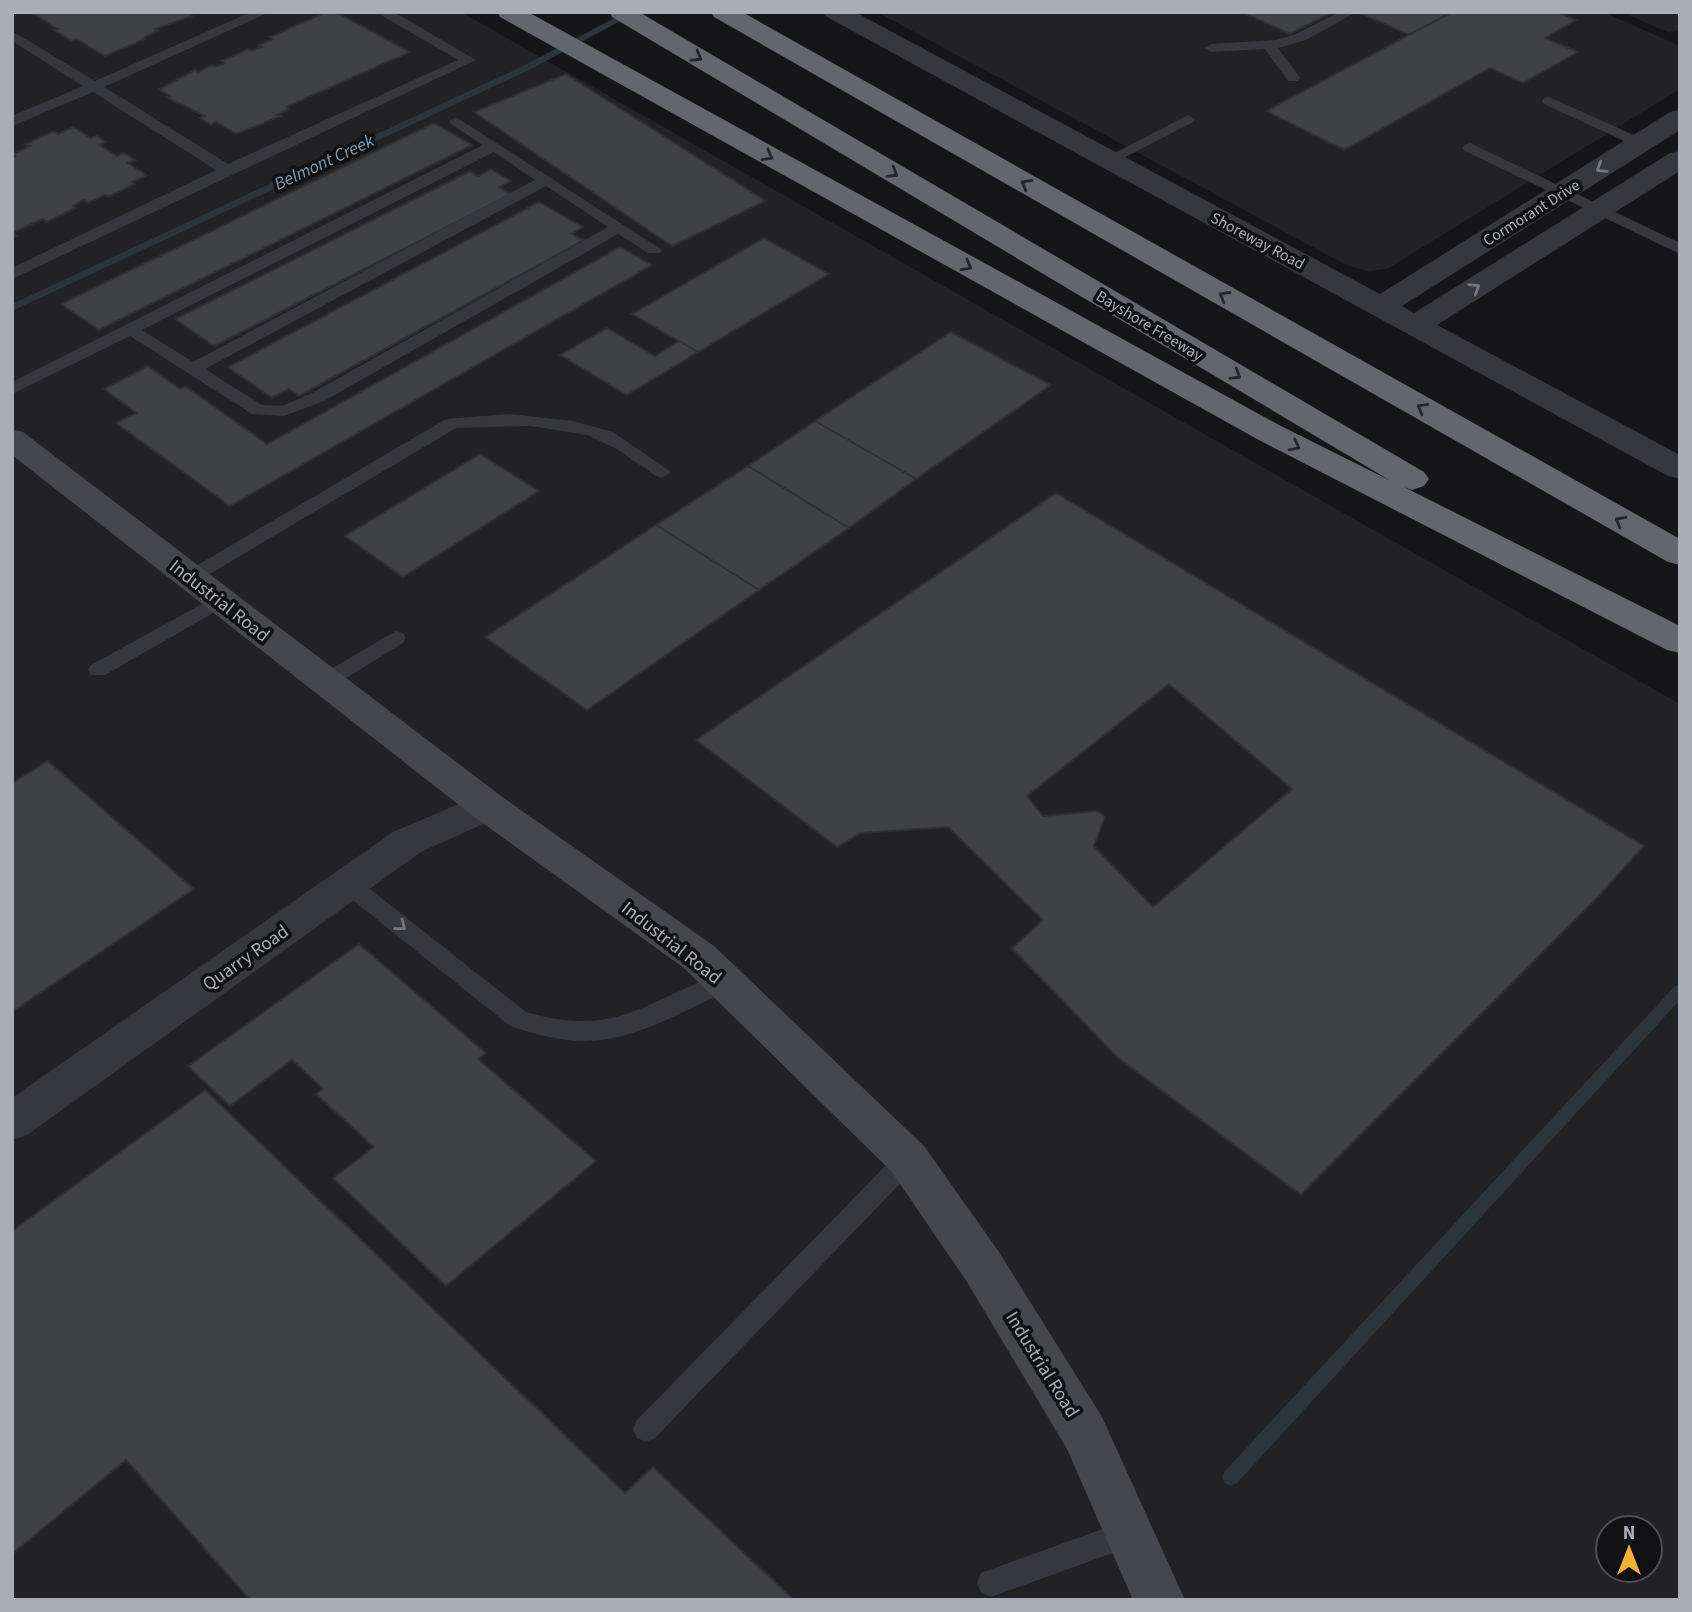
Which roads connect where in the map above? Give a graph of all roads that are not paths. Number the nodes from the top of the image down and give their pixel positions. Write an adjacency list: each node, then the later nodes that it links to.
1 (263, 12): 12 (lane)
2 (383, 12): 23 (lane)
3 (509, 12): 43 (highway, one-way to 43)
4 (723, 12): 39 (highway, one-way to 4)
5 (836, 12): 22 (street, Shoreway Road)
6 (1346, 14): 9 (lane)
7 (629, 17): 43 (highway, Bayshore Freeway, one-way to 43)
8 (12, 35): 12 (lane)
9 (1269, 45): 10 (lane); 11 (lane)
10 (1211, 48)
11 (1293, 78)
12 (94, 86): 17 (lane); 23 (lane)
13 (1549, 101): 18 (lane)
14 (1188, 118): 22 (lane)
15 (1680, 118): 18 (street, Cormorant Drive)
16 (456, 121): 19 (lane)
17 (12, 122)
18 (1640, 143): 25 (street, Cormorant Drive, one-way to 25)
19 (494, 146): 24 (lane); 33 (lane)
20 (1469, 148): 25 (lane)
21 (1680, 159): 26 (street, Cormorant Drive)
22 (1109, 160): 31 (street, Shoreway Road)
23 (227, 170): 30 (lane)
24 (546, 180): 27 (lane); 34 (lane)
25 (1562, 192): 26 (lane); 31 (street, Cormorant Drive)
26 (1599, 209): 28 (lane); 32 (street, Cormorant Drive, one-way to 26)
27 (619, 227): 29 (lane); 34 (lane)
28 (1680, 249)
29 (653, 250)
30 (12, 274)
31 (1382, 306): 32 (street, Shoreway Road)
32 (1417, 324): 37 (street, Shoreway Road)
33 (131, 330): 34 (lane); 35 (lane)
34 (193, 369)
35 (12, 389)
36 (12, 439): 40 (main road, Industrial Road)
37 (1680, 469)
38 (662, 472): 40 (lane)
39 (1680, 554)
40 (191, 577): 41 (main road, Industrial Road)
41 (220, 600): 44 (lane); 45 (main road, Industrial Road)
42 (396, 638): 45 (lane)
43 (1680, 639)
44 (98, 670)
45 (326, 681): 46 (main road, Industrial Road)
46 (487, 806): 47 (street, Quarry Road); 48 (main road, Industrial Road)
47 (348, 884): 48 (lane, one-way to 48); 49 (street, Quarry Road)
48 (725, 982): 50 (main road, Industrial Road)
49 (12, 1122)
50 (908, 1159): 51 (lane); 52 (main road, Industrial Road)
51 (646, 1429)
52 (1130, 1532): 53 (lane); 54 (main road, Industrial Road)
53 (991, 1583)
54 (1158, 1600)

